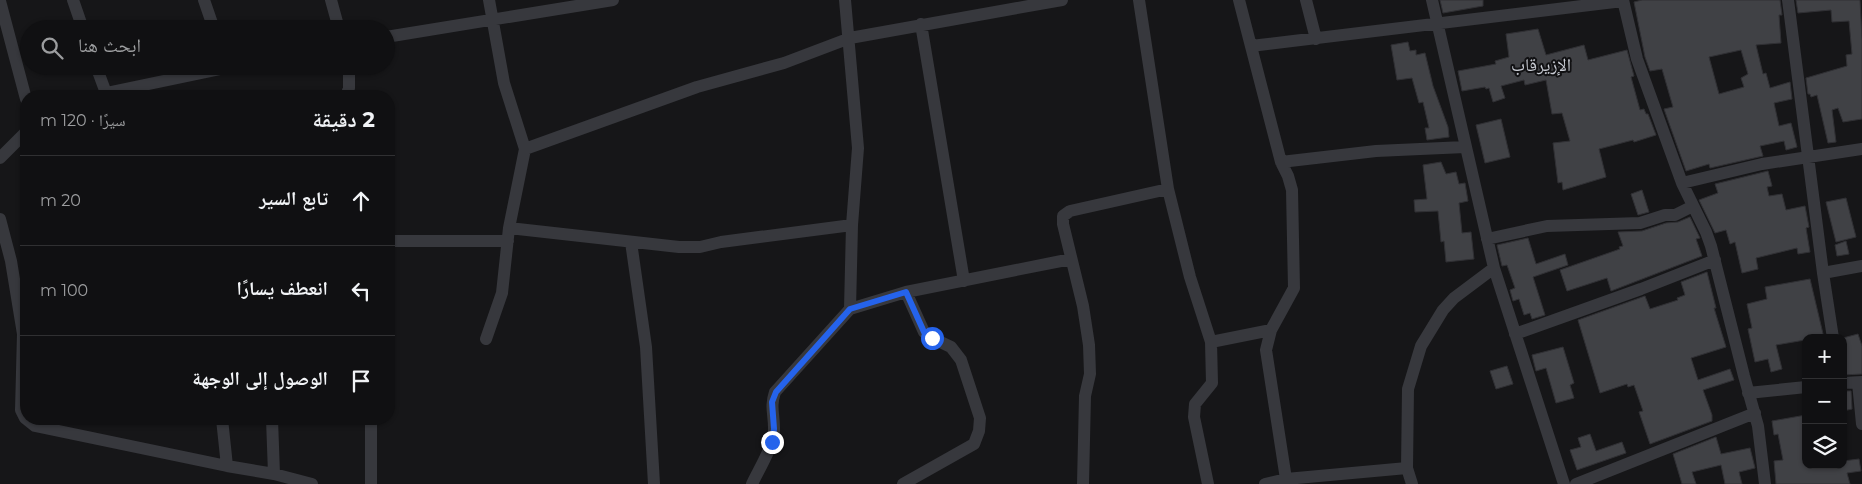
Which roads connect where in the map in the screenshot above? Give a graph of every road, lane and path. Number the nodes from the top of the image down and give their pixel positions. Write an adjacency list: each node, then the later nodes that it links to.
1 (73, 0): 15 (street)
2 (204, 0): 16 (street)
3 (331, 0): 17 (street)
4 (489, 0): 18 (street)
5 (614, 0): 18 (street)
6 (845, 0): 22 (street)
7 (1062, 0): 19 (street)
8 (1138, 0): 40 (street)
9 (1239, 0): 24 (street)
10 (1306, 0): 23 (street)
11 (1432, 0): 20 (street)
12 (1788, 0): 36 (street)
13 (0, 1): 28 (street)
14 (1623, 1): 20 (street); 39 (street)
15 (80, 20)
16 (211, 20)
17 (337, 20)
18 (494, 20): 21 (street); 34 (street)
19 (920, 24): 22 (street); 54 (street)
20 (1438, 24): 23 (street); 33 (street)
21 (395, 36)
22 (850, 38): 34 (street); 43 (street)
23 (1316, 39): 24 (street)
24 (1251, 46): 38 (street)
25 (98, 75): 29 (street)
26 (192, 75): 30 (street)
27 (349, 75): 31 (street)
28 (24, 90)
29 (101, 90)
30 (121, 90)
31 (348, 90)
32 (20, 138): 37 (street)
33 (1465, 147): 38 (street); 45 (street)
34 (526, 149): 44 (street)
35 (1862, 149): 36 (street)
36 (1808, 156): 39 (street); 53 (street)
37 (0, 158)
38 (1281, 162): 58 (street)
39 (1682, 183): 41 (street)
40 (1168, 189): 49 (street); 62 (street)
41 (1693, 206): 45 (street); 50 (street)
42 (0, 219): 57 (street)
43 (852, 225): 48 (street); 56 (street)
44 (509, 228): 47 (street); 48 (street)
45 (1487, 239): 52 (street)
46 (395, 241): 47 (street)
47 (508, 241): 61 (street)
48 (631, 242): 80 (street)
49 (1072, 259): 54 (street); 83 (street)
50 (1715, 260): 59 (street); 66 (street)
51 (1862, 266): 53 (street)
52 (1494, 268): 59 (street); 74 (street)
53 (1823, 273): 60 (street)
54 (964, 281): 55 (street)
55 (906, 292): 56 (street); 82 (street)
56 (850, 309): 81 (street)
57 (20, 317)
58 (1271, 330): 62 (street); 77 (street)
59 (1515, 334): 87 (street)
60 (1832, 334)
61 (486, 339)
62 (1211, 342): 84 (street)
63 (1860, 382): 64 (street); 68 (street)
64 (1847, 383)
65 (1802, 387): 66 (street)
66 (1748, 393): 67 (street)
67 (1755, 413): 88 (street); 89 (street)
68 (1862, 424)
69 (34, 425): 73 (street)
70 (223, 425): 73 (street)
71 (272, 425): 75 (street)
72 (371, 425): 79 (street)
73 (226, 466): 75 (street)
74 (1407, 468): 76 (street); 86 (street)
75 (274, 474): 78 (street)
76 (1358, 478): 77 (street)
77 (1286, 479): 85 (street)
78 (312, 484)
79 (371, 484)
80 (654, 484)
81 (752, 484)
82 (903, 484)
83 (1084, 484)
84 (1208, 484)
85 (1264, 484)
86 (1412, 484)
87 (1564, 484)
88 (1576, 484)
89 (1765, 484)

